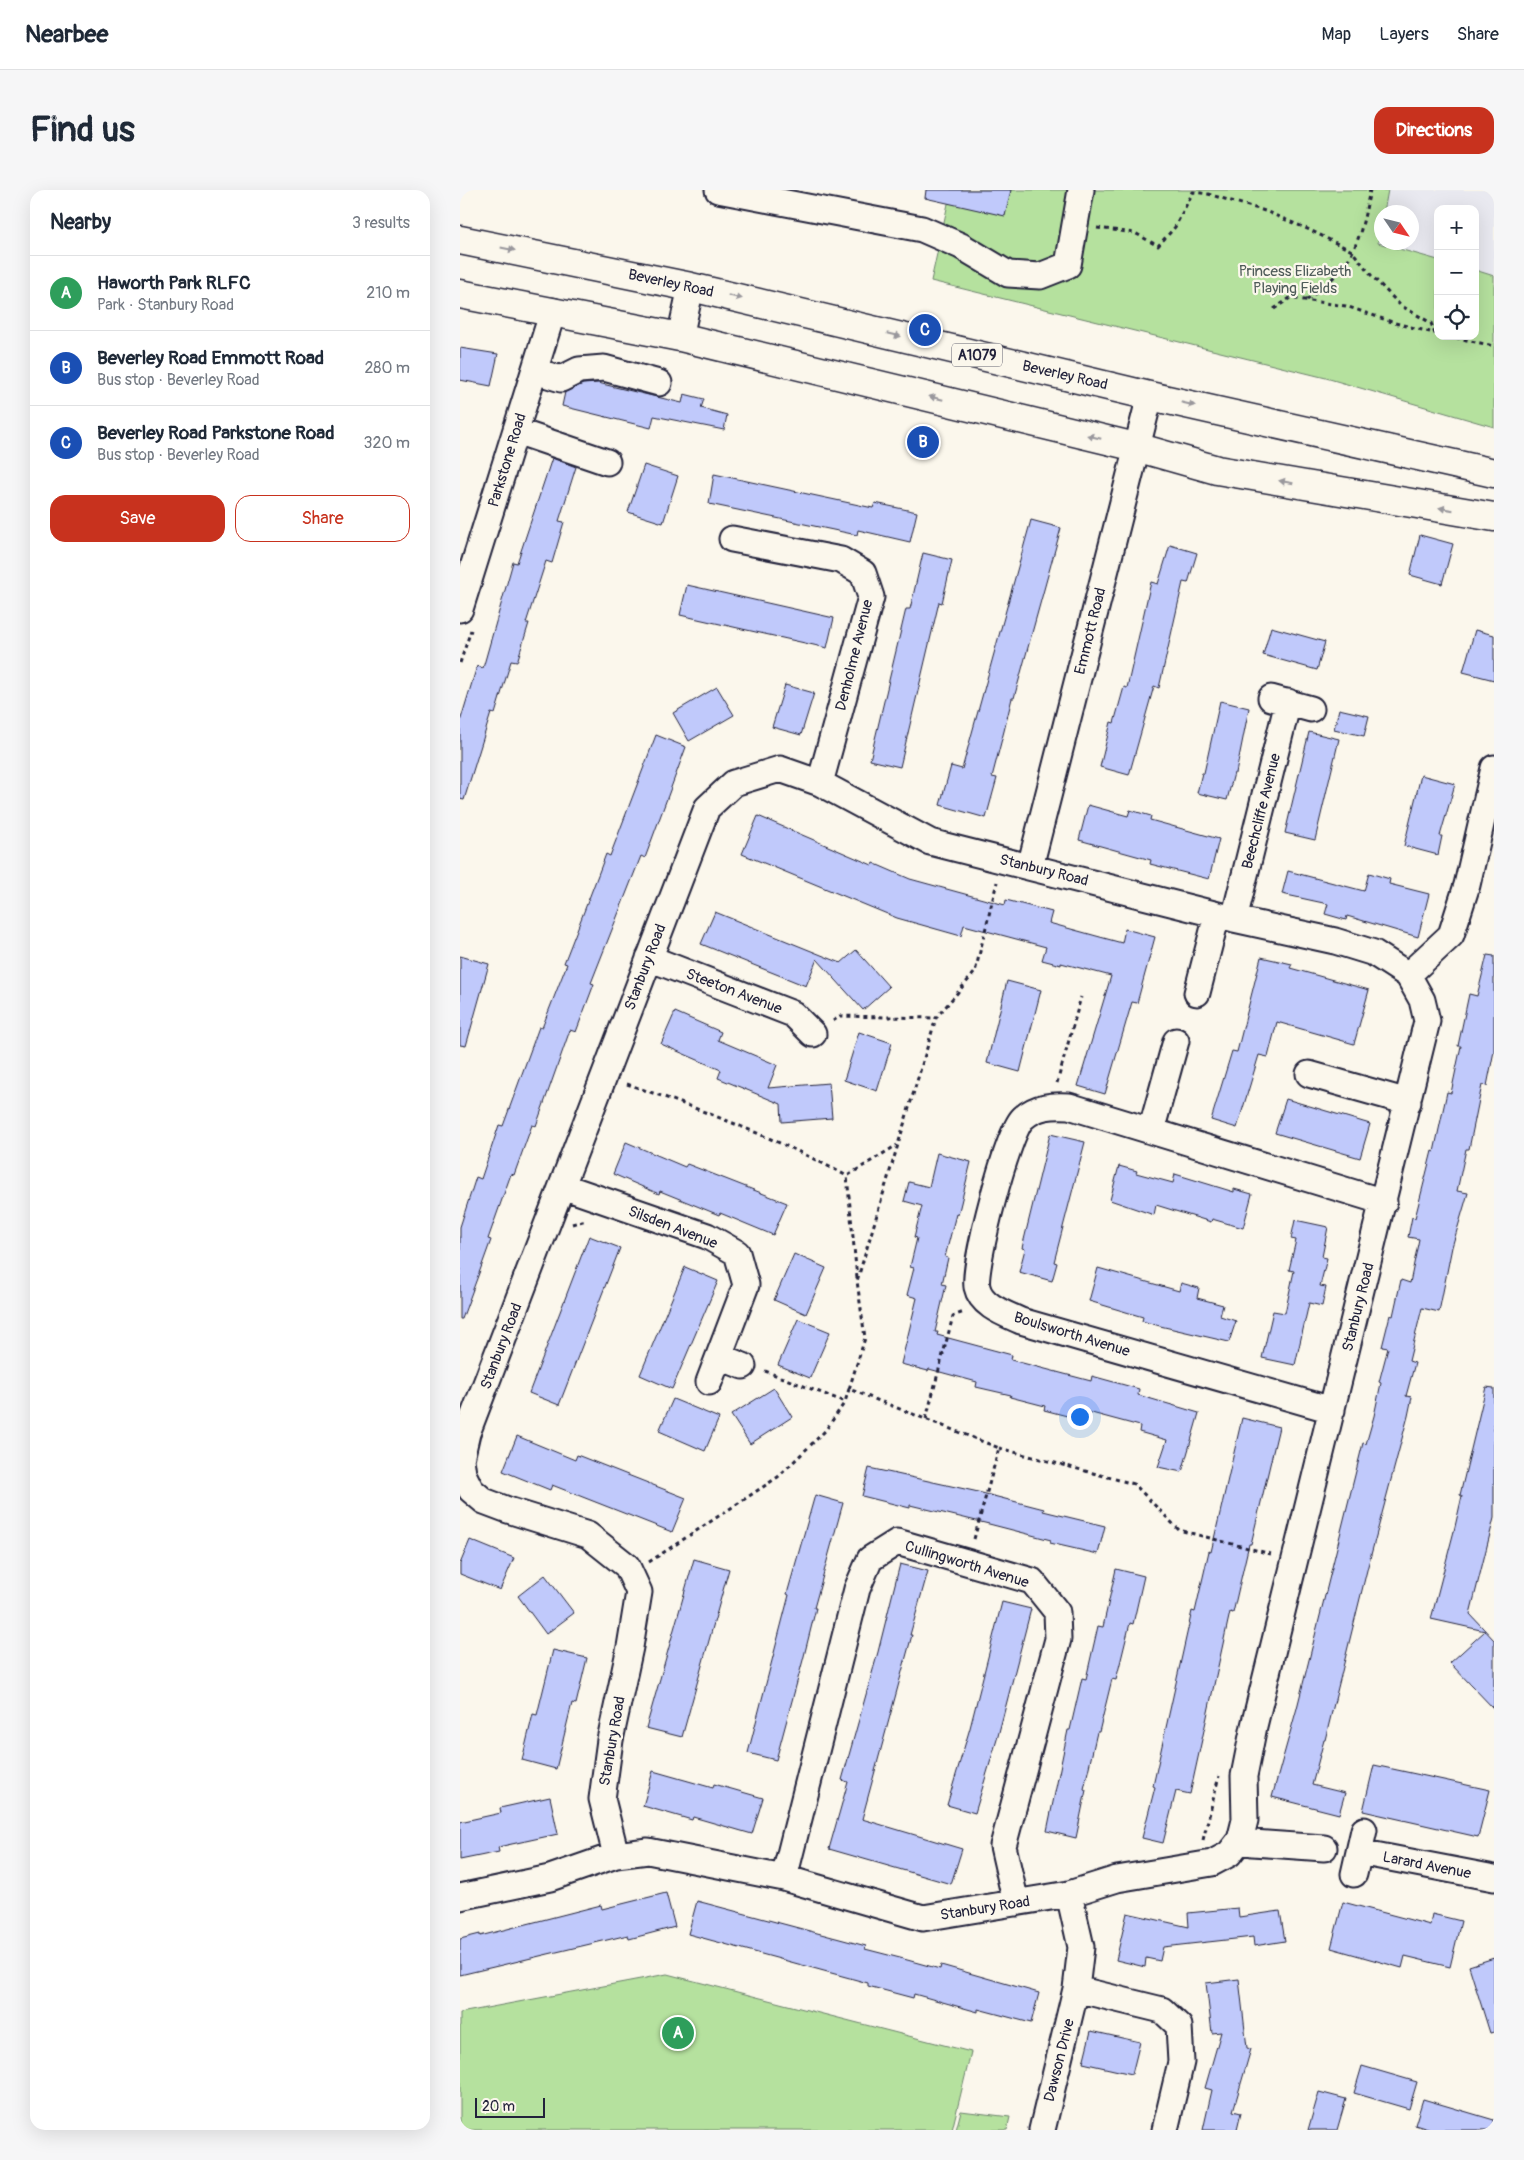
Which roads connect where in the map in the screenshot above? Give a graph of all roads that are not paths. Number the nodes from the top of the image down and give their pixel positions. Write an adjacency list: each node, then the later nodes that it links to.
1 (718, 190): 3 (street)
2 (1081, 190): 3 (street)
3 (821, 200)
4 (460, 240): 5 (main road, Beverley Road / A1079, one-way to 5)
5 (691, 287): 8 (street); 11 (main road, Beverley Road / A1079, one-way to 11)
6 (460, 294): 7 (main road)
7 (553, 311): 8 (main road); 9 (street, Parkstone Road)
8 (680, 337): 13 (main road, one-way to 8)
9 (535, 371): 10 (street); 12 (street, Parkstone Road)
10 (660, 383)
11 (1150, 396): 13 (street, Emmott Road); 15 (main road, Beverley Road / A1079, one-way to 15)
12 (516, 431): 14 (street); 18 (street, Parkstone Road)
13 (1136, 447): 16 (main road, one-way to 13); 22 (street, Emmott Road)
14 (607, 462)
15 (1494, 473)
16 (1494, 517)
17 (732, 538): 21 (street, Denholme Avenue)
18 (460, 609)
19 (1290, 703): 23 (street, Beechcliffe Avenue)
20 (1494, 768): 25 (street)
21 (820, 783): 22 (street, Stanbury Road); 24 (street, Stanbury Road)
22 (1030, 866): 23 (street, Stanbury Road)
23 (1225, 917): 25 (street, Stanbury Road); 26 (street)
24 (649, 958): 27 (street, Steeton Avenue); 32 (street, Stanbury Road)
25 (1408, 975): 30 (street, Stanbury Road)
26 (1197, 993)
27 (813, 1034)
28 (1176, 1041): 31 (street)
29 (1309, 1074): 30 (street)
30 (1408, 1102): 33 (street, Stanbury Road)
31 (1150, 1130): 33 (street); 37 (street, Boulsworth Avenue)
32 (562, 1186): 34 (street, Silsden Avenue); 38 (street, Stanbury Road)
33 (1384, 1202): 37 (street, Stanbury Road)
34 (720, 1357): 35 (street); 36 (street, Silsden Avenue)
35 (742, 1366)
36 (709, 1382)
37 (1332, 1410): 39 (street, Stanbury Road)
38 (462, 1475): 42 (street, Stanbury Road)
39 (1240, 1840): 40 (street); 45 (street, Stanbury Road)
40 (1324, 1848)
41 (1359, 1852): 44 (street, Larard Avenue)
42 (616, 1855): 43 (street, Stanbury Road); 46 (street)
43 (784, 1878): 47 (street, Stanbury Road); 47 (street, Cullingworth Avenue)
44 (1494, 1878)
45 (1070, 1894): 47 (street, Stanbury Road); 48 (street, Dawson Drive)
46 (460, 1897)
47 (1016, 1904)
48 (1076, 1990): 49 (street, Dawson Drive); 50 (street)
49 (1042, 2130)
50 (1165, 2130)

